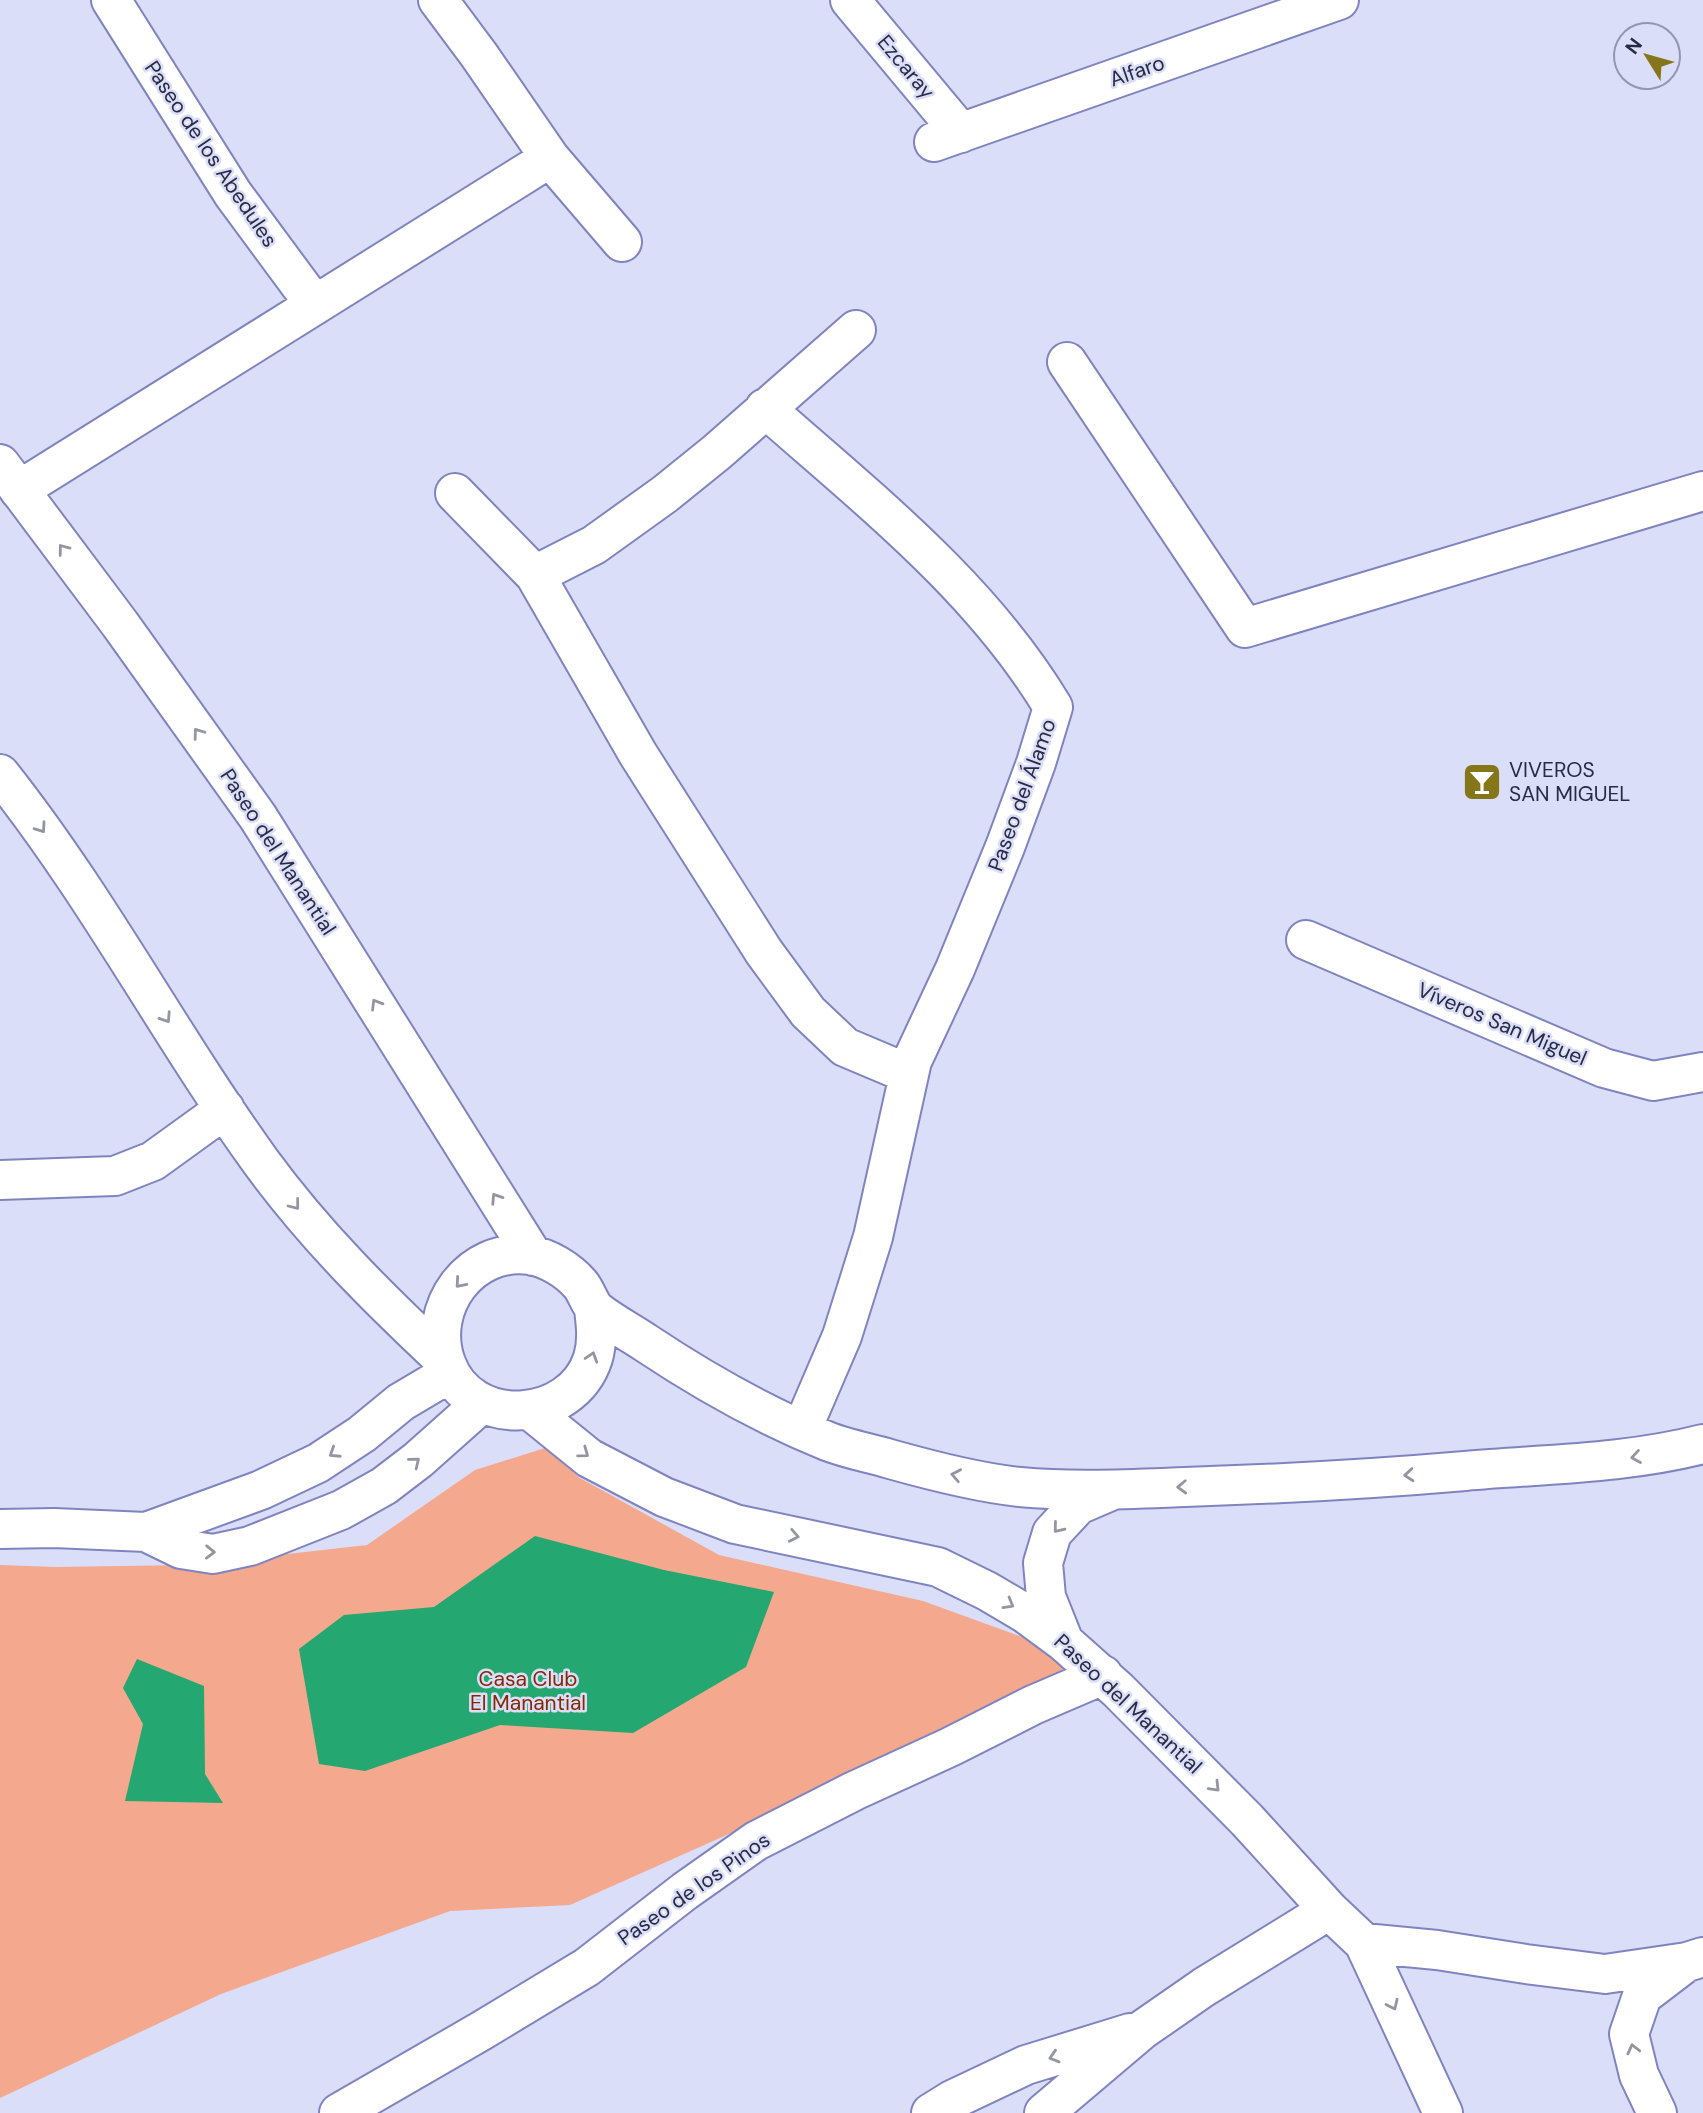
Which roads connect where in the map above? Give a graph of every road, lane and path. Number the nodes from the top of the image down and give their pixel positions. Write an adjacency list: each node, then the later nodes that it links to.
1 (111, 0): 8 (street, Paseo de los Abedules)
2 (438, 0): 6 (street)
3 (850, 0): 5 (street, Ezcaray)
4 (1339, 0): 5 (street, Alfaro)
5 (948, 138)
6 (550, 158): 7 (street); 8 (street)
7 (622, 242)
8 (316, 305): 12 (street)
9 (856, 330): 11 (street)
10 (1067, 362): 13 (street)
11 (765, 408): 15 (street); 19 (street, Paseo del Álamo)
12 (9, 477): 22 (street, Paseo del Manantial, one-way to 12)
13 (1703, 491)
14 (455, 493): 15 (street)
15 (535, 575): 19 (street)
16 (0, 774): 20 (street, one-way to 20)
17 (1306, 940): 18 (street, Víveros San Miguel)
18 (1703, 1072)
19 (909, 1074): 27 (street, Paseo del Álamo)
20 (225, 1109): 21 (street); 24 (street, one-way to 24)
21 (0, 1180)
22 (533, 1255): 23 (street); 24 (street, one-way to 24)
23 (594, 1309): 26 (street, one-way to 23); 27 (street)
24 (448, 1367): 25 (street); 31 (street, one-way to 31)
25 (482, 1403): 26 (street); 31 (street, one-way to 25)
26 (531, 1411): 32 (street, Paseo del Manantial, one-way to 32)
27 (802, 1429): 29 (street, one-way to 27)
28 (1703, 1444): 29 (street, one-way to 29)
29 (1113, 1490): 32 (street, one-way to 32)
30 (0, 1529): 31 (street)
31 (146, 1532)
32 (1065, 1642): 33 (street, Paseo del Manantial)
33 (1103, 1675): 34 (street, Paseo del Manantial, one-way to 34); 38 (street, Paseo de los Pinos)
34 (1329, 1910): 35 (street, Paseo del Manantial); 37 (street)
35 (1364, 1943): 36 (street); 41 (street, one-way to 41)
36 (1695, 1959): 42 (street, one-way to 36)
37 (1142, 2029): 39 (street, one-way to 39); 40 (street)
38 (339, 2113)
39 (932, 2113)
40 (1044, 2113)
41 (1443, 2113)
42 (1657, 2113)

